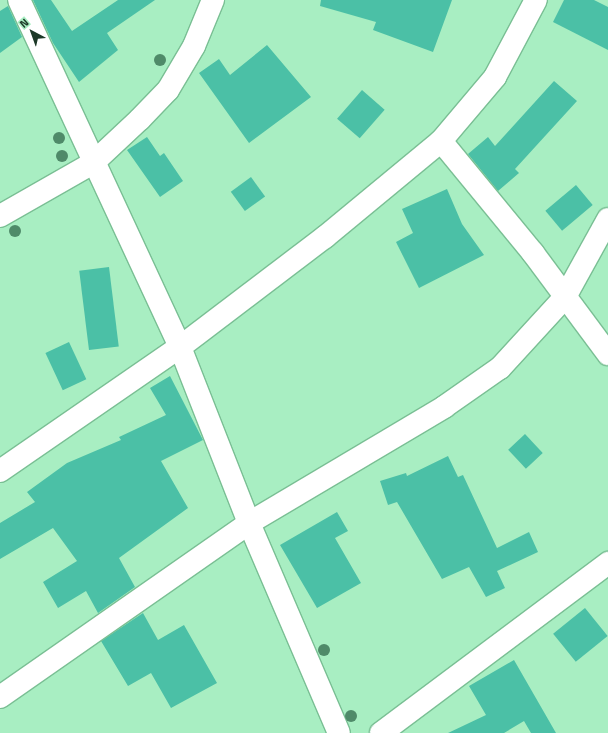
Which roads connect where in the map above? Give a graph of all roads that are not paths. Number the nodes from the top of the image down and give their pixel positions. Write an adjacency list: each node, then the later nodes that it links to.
1 (19, 0): 5 (street)
2 (213, 0): 5 (street)
3 (536, 0): 4 (street)
4 (441, 141): 8 (street); 9 (street)
5 (93, 163): 6 (street); 9 (street)
6 (0, 216)
7 (608, 219): 8 (street)
8 (565, 297): 10 (street); 12 (street)
9 (180, 347): 11 (street); 12 (street)
10 (608, 354)
11 (0, 471)
12 (249, 524): 14 (street); 15 (street)
13 (608, 563): 16 (street)
14 (0, 697)
15 (339, 733)
16 (381, 733)

